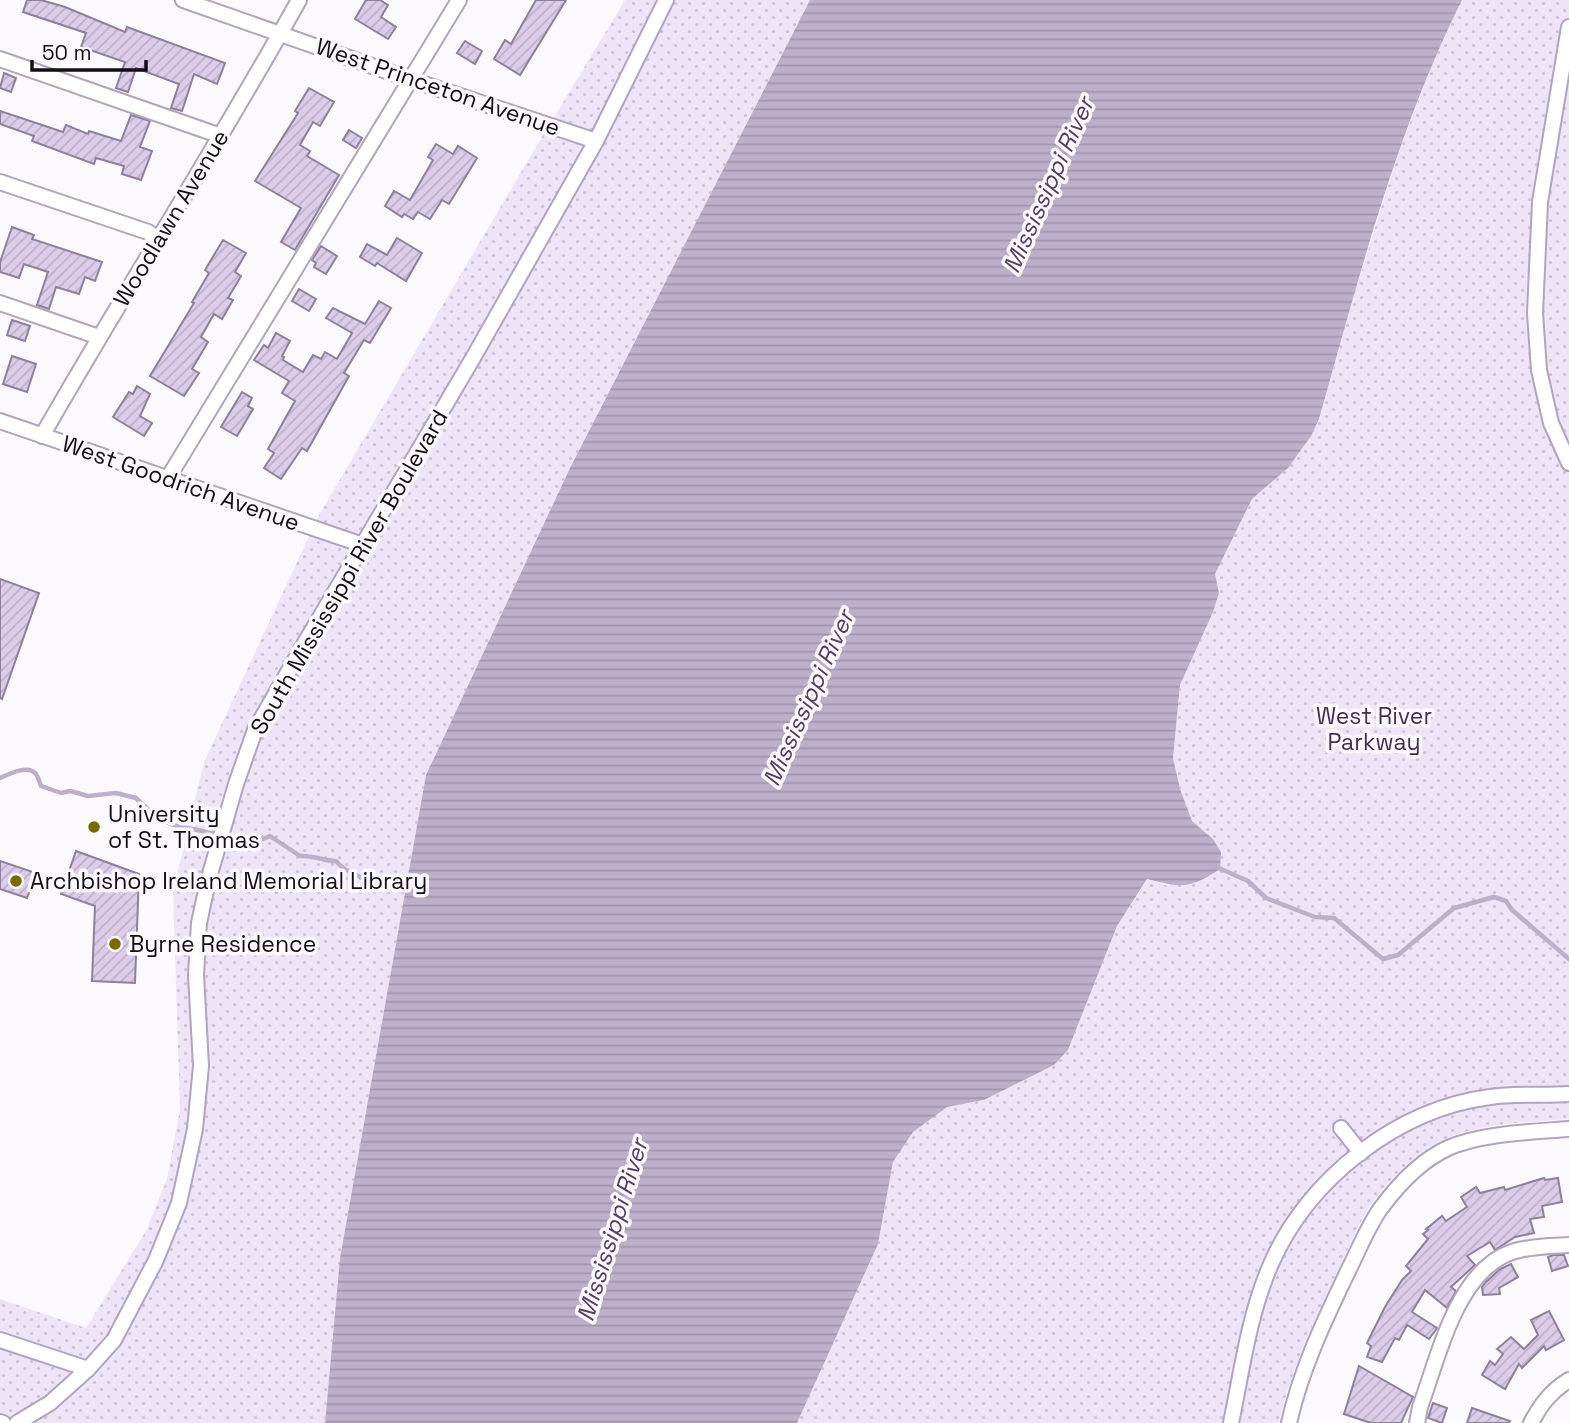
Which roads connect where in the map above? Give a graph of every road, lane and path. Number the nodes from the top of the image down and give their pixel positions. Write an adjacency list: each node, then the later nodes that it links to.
1 (183, 0): 6 (street, West Princeton Avenue)
2 (299, 0): 6 (street, Woodlawn Avenue)
3 (458, 0): 8 (street)
4 (666, 0): 10 (street, South Mississippi River Boulevard)
5 (1569, 27): 17 (street)
6 (281, 33): 8 (street, West Princeton Avenue); 9 (street, Woodlawn Avenue)
7 (0, 59): 9 (street)
8 (412, 80): 10 (street, West Princeton Avenue); 18 (street)
9 (221, 136): 12 (street, Woodlawn Avenue)
10 (596, 141): 19 (street, South Mississippi River Boulevard)
11 (0, 182): 12 (street)
12 (158, 239): 14 (street, Woodlawn Avenue)
13 (0, 303): 14 (street)
14 (99, 337): 16 (street, Woodlawn Avenue)
15 (0, 421): 16 (street, West Goodrich Avenue)
16 (43, 436): 18 (street, West Goodrich Avenue)
17 (1569, 463)
18 (168, 478): 19 (street, West Goodrich Avenue)
19 (363, 545): 26 (street, South Mississippi River Boulevard)
20 (1569, 1094): 23 (street)
21 (1341, 1128): 23 (street)
22 (1569, 1129): 30 (street)
23 (1361, 1153): 29 (street)
24 (1569, 1245): 31 (street)
25 (0, 1340): 26 (street)
26 (88, 1370): 28 (street, South Mississippi River Boulevard)
27 (1569, 1380): 32 (street)
28 (18, 1423)
29 (1231, 1423)
30 (1289, 1423)
31 (1417, 1423)
32 (1531, 1423)

